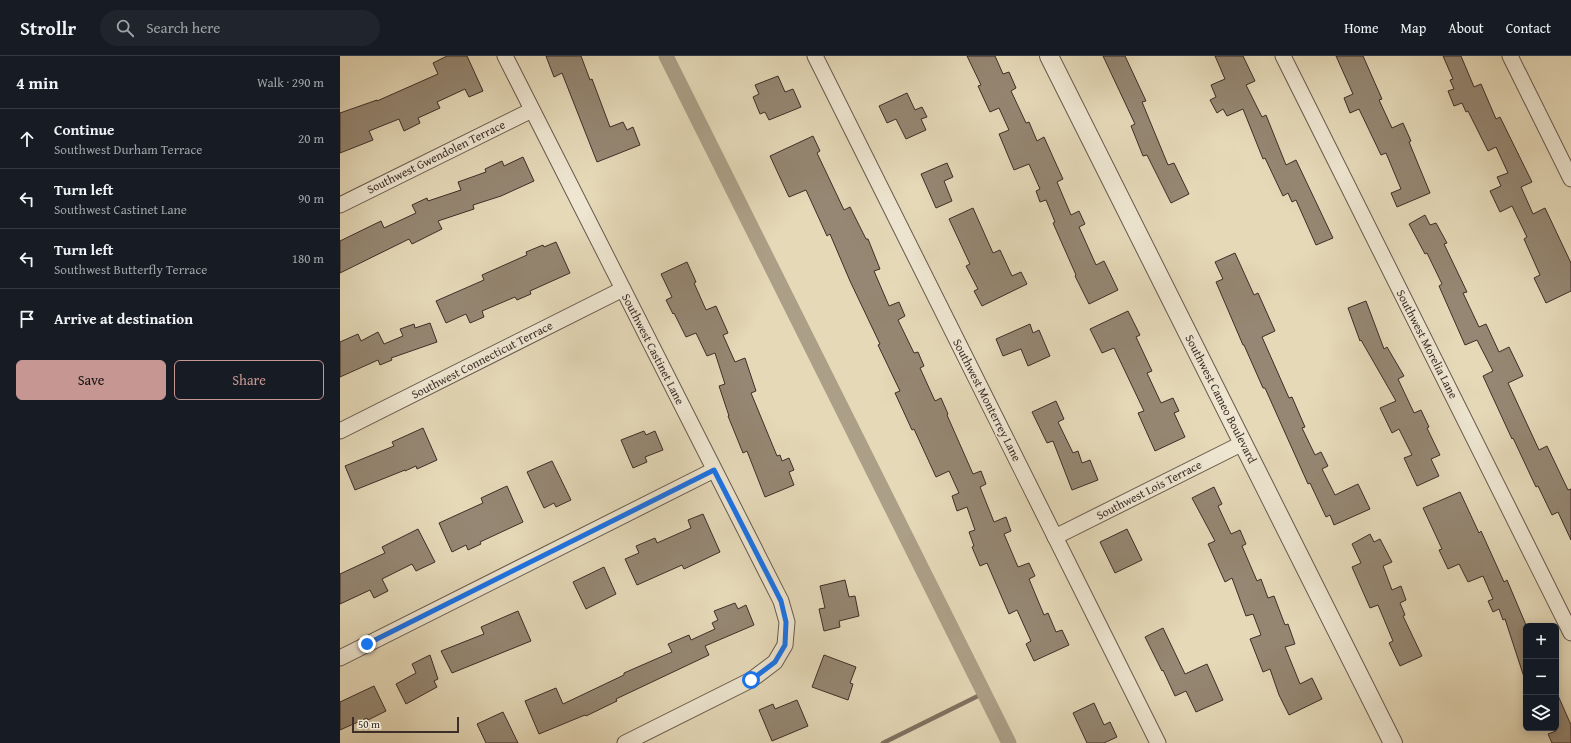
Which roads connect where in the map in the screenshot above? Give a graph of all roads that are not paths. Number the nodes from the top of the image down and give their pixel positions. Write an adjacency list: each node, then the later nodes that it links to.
1 (505, 56): 6 (street, Southwest Castinet Lane)
2 (815, 56): 13 (street, Southwest Monterrey Lane)
3 (1049, 56): 11 (street, Southwest Cameo Boulevard)
4 (1283, 56): 14 (street, Southwest Morelia Lane)
5 (1510, 56): 7 (street)
6 (532, 110): 8 (street, Southwest Gwendolen Terrace); 9 (street, Southwest Castinet Lane)
7 (1571, 179)
8 (340, 205)
9 (623, 289): 10 (street, Southwest Connecticut Terrace); 12 (street, Southwest Castinet Lane)
10 (340, 431)
11 (1243, 443): 13 (street, Southwest Lois Terrace); 18 (street, Southwest Cameo Boulevard)
12 (714, 470): 15 (street); 16 (street, Southwest Castinet Lane)
13 (1055, 537): 17 (street, Southwest Monterrey Lane)
14 (1571, 632)
15 (340, 658)
16 (625, 743)
17 (1158, 743)
18 (1393, 743)

